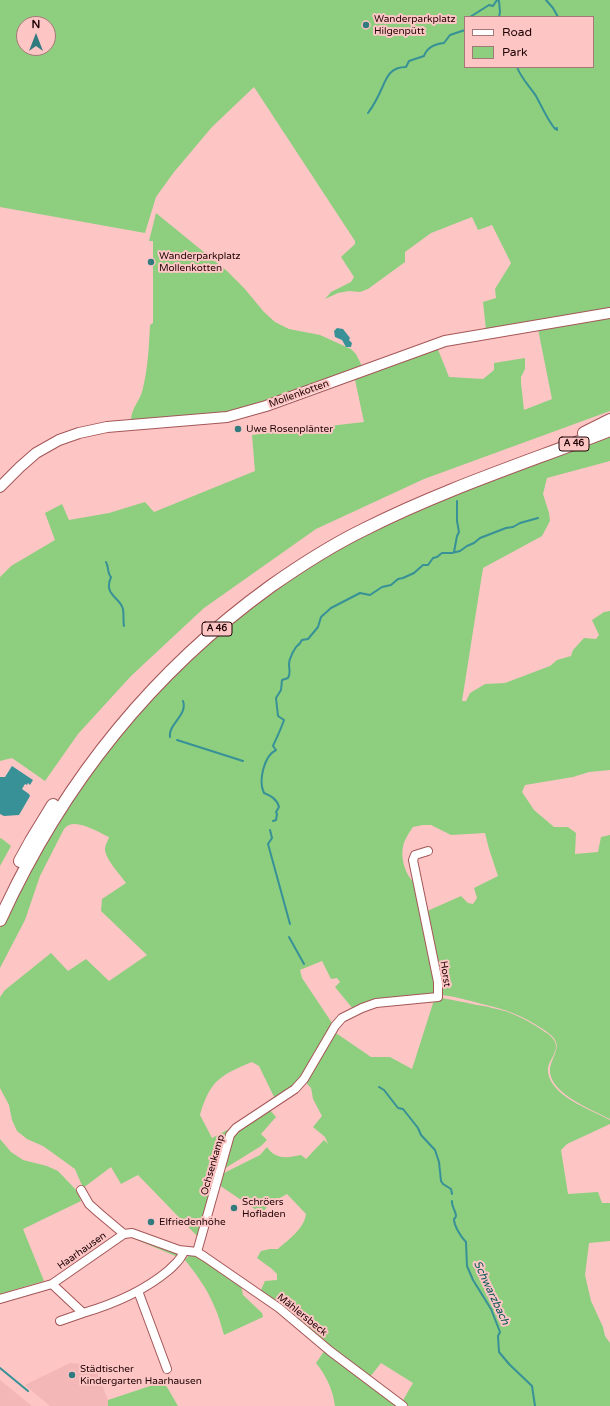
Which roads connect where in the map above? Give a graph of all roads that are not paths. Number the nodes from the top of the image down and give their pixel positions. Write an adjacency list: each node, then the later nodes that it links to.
1 (610, 313): 4 (main road, Mollenkotten)
2 (610, 420): 6 (highway, A 46)
3 (610, 430): 7 (highway, A 46)
4 (0, 487)
5 (428, 851): 8 (street, Horst)
6 (0, 902)
7 (0, 920)
8 (321, 1050): 12 (street, Ochsenkamp)
9 (81, 1190): 10 (street, Mählersbeck)
10 (124, 1234): 11 (street, Mählersbeck); 13 (street, Haarhausen)
11 (184, 1251): 12 (street, Mählersbeck); 14 (street)
12 (197, 1252): 19 (street, Mählersbeck)
13 (52, 1284): 15 (street, Haarhausen); 16 (street)
14 (138, 1291): 16 (street); 18 (street)
15 (0, 1299)
16 (83, 1313): 17 (street)
17 (60, 1321)
18 (168, 1369)
19 (403, 1406)

